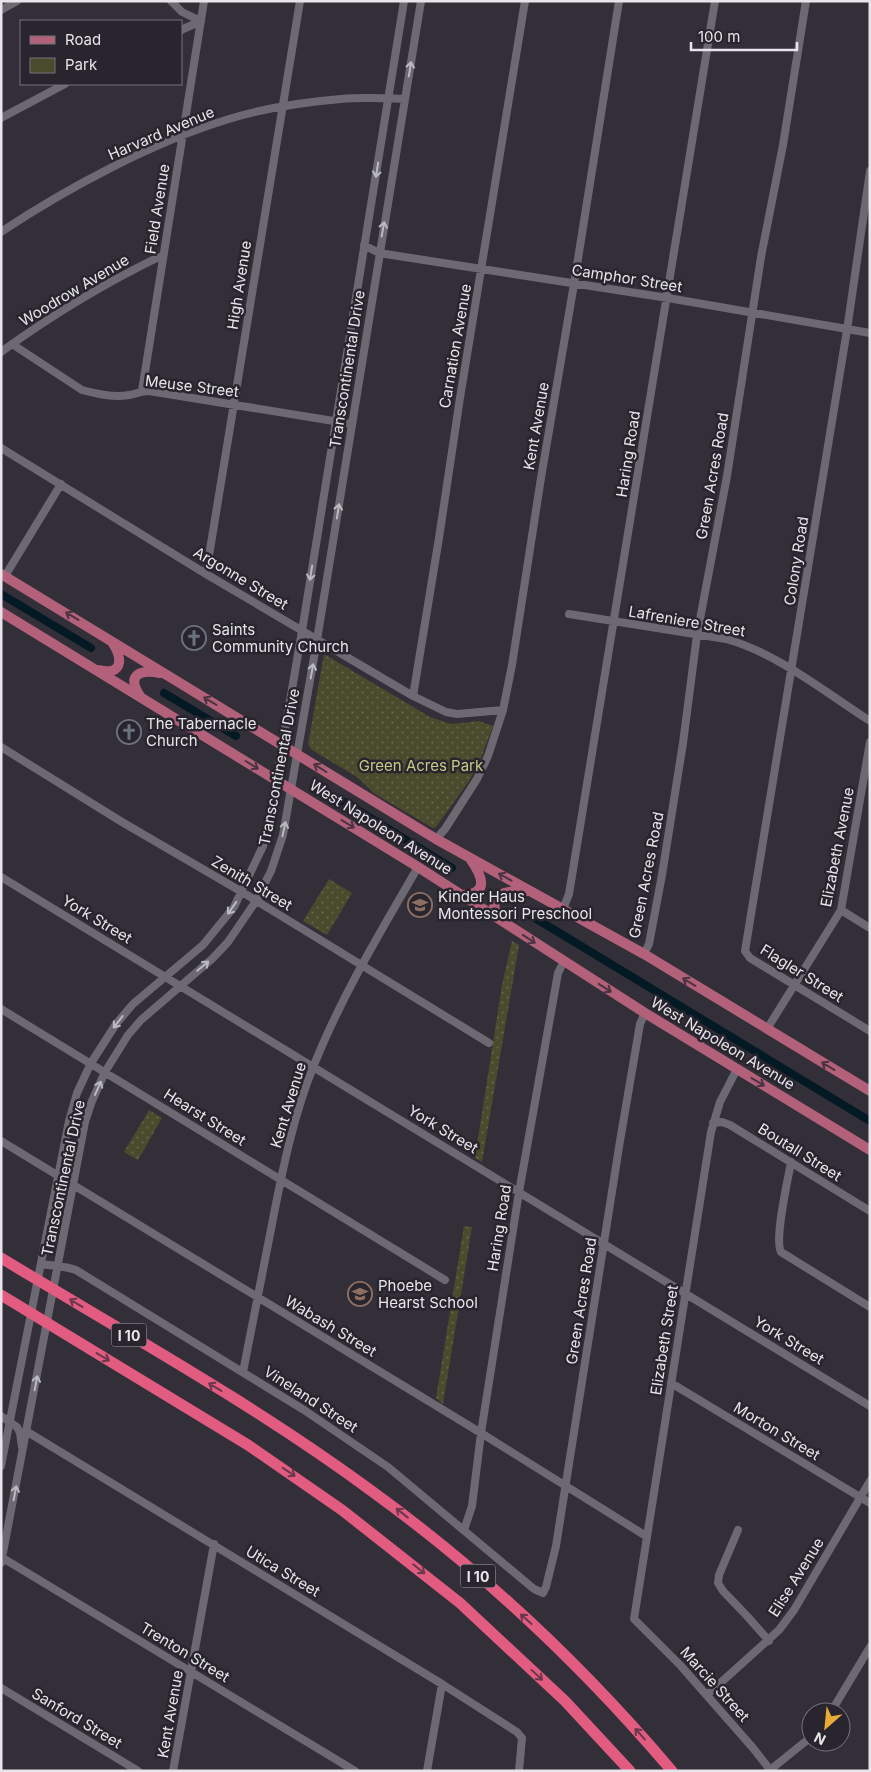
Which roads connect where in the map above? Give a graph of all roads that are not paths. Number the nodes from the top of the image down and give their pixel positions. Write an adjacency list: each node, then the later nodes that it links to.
1 (17, 1): 11 (street)
2 (171, 1): 12 (street)
3 (204, 1): 12 (street, Field Avenue)
4 (300, 1): 17 (street, High Avenue)
5 (404, 1): 15 (street, Transcontinental Drive)
6 (421, 1): 16 (street, Transcontinental Drive, one-way to 6)
7 (525, 1): 27 (street, Carnation Avenue)
8 (619, 1): 28 (street, Kent Avenue)
9 (715, 1): 29 (street, Haring Road)
10 (806, 1): 30 (street, Green Acres Road)
11 (1, 10)
12 (201, 21): 13 (street); 19 (street, Field Avenue)
13 (182, 30)
14 (63, 85): 18 (street)
15 (388, 98): 16 (street, Harvard Avenue); 17 (street, Harvard Avenue); 20 (street, Transcontinental Drive)
16 (406, 99): 21 (street, Transcontinental Drive)
17 (282, 106): 19 (street, Harvard Avenue); 36 (street, High Avenue)
18 (1, 118)
19 (182, 136): 23 (street, Harvard Avenue); 26 (street, Field Avenue)
20 (382, 138): 21 (street); 24 (street, Transcontinental Drive, one-way to 24)
21 (398, 142): 25 (street, Transcontinental Drive, one-way to 21)
22 (870, 171): 31 (street, Colony Road)
23 (1, 232)
24 (364, 245): 25 (street, Camphor Street); 37 (street, Transcontinental Drive)
25 (379, 253): 27 (street, Camphor Street); 38 (street, Transcontinental Drive)
26 (163, 255): 33 (street, Woodrow Avenue); 35 (street, Field Avenue)
27 (482, 268): 28 (street, Camphor Street); 54 (street, Carnation Avenue)
28 (574, 284): 29 (street, Camphor Street); 55 (street, Kent Avenue)
29 (668, 298): 30 (street, Camphor Street); 45 (street, Haring Road)
30 (753, 313): 31 (street, Camphor Street); 47 (street, Green Acres Road)
31 (848, 330): 32 (street, Camphor Street); 51 (street, Colony Road)
32 (870, 333)
33 (12, 344): 34 (street, Woodrow Avenue); 35 (street, Meuse Street)
34 (1, 352)
35 (142, 391): 36 (street, Meuse Street)
36 (234, 405): 37 (street, Meuse Street); 41 (street, High Avenue)
37 (335, 421): 38 (street, Meuse Street); 46 (street, Transcontinental Drive, one-way to 46)
38 (352, 424): 48 (street, Transcontinental Drive, one-way to 38)
39 (1, 448): 40 (street, Argonne Street)
40 (61, 484): 41 (street, Argonne Street); 42 (street)
41 (206, 574): 46 (street, Argonne Street)
42 (3, 575): 49 (main road, West Napoleon Avenue, one-way to 42)
43 (1, 612): 50 (main road, West Napoleon Avenue)
44 (569, 614): 45 (street, Lafreniere Street)
45 (615, 622): 47 (street, Lafreniere Street); 71 (street, Haring Road)
46 (302, 631): 48 (street, Argonne Street); 58 (street, Transcontinental Drive)
47 (697, 635): 51 (street, Lafreniere Street); 75 (street, Green Acres Road)
48 (317, 640): 54 (street, Argonne Street); 60 (street, Transcontinental Drive, one-way to 48)
49 (112, 641): 50 (main road); 52 (main road, West Napoleon Avenue)
50 (95, 669): 53 (main road, West Napoleon Avenue)
51 (792, 670): 56 (street, Lafreniere Street); 76 (street, Colony Road)
52 (168, 675): 53 (main road); 58 (main road, West Napoleon Avenue, one-way to 52)
53 (140, 696): 61 (main road, West Napoleon Avenue, one-way to 61)
54 (412, 696): 55 (street, Argonne Street)
55 (503, 710): 63 (street, Kent Avenue)
56 (870, 721)
57 (870, 742): 72 (street, Elizabeth Avenue)
58 (282, 744): 60 (main road, West Napoleon Avenue); 61 (street, Transcontinental Drive)
59 (1, 747): 68 (street, Zenith Street)
60 (298, 754): 62 (street, Transcontinental Drive); 63 (main road, West Napoleon Avenue, one-way to 60)
61 (276, 780): 62 (main road, West Napoleon Avenue); 68 (street, Transcontinental Drive)
62 (291, 790): 65 (main road, West Napoleon Avenue, one-way to 65); 70 (street, Transcontinental Drive, one-way to 62)
63 (436, 838): 64 (main road, West Napoleon Avenue)
64 (470, 858): 67 (main road, West Napoleon Avenue, one-way to 64); 69 (main road)
65 (418, 867): 69 (main road, West Napoleon Avenue); 78 (street, Kent Avenue)
66 (1, 877): 79 (street, York Street)
67 (530, 891): 71 (main road, West Napoleon Avenue); 73 (main road)
68 (242, 892): 70 (street, Zenith Street); 79 (street, Transcontinental Drive, one-way to 79)
69 (462, 895): 73 (main road, West Napoleon Avenue)
70 (256, 901): 78 (street, Zenith Street); 81 (street, Transcontinental Drive, one-way to 70)
71 (563, 909): 75 (main road, West Napoleon Avenue)
72 (841, 910): 74 (street); 80 (street, Elizabeth Avenue)
73 (504, 922): 77 (main road, West Napoleon Avenue, one-way to 77)
74 (870, 928)
75 (644, 954): 84 (main road, West Napoleon Avenue, one-way to 75)
76 (746, 954): 80 (street, Flagler Street)
77 (564, 961): 83 (main road, West Napoleon Avenue, one-way to 83); 99 (street, Haring Road)
78 (361, 965): 86 (street, Zenith Street); 88 (street, Kent Avenue)
79 (165, 977): 81 (street, York Street); 87 (street, Transcontinental Drive, one-way to 87)
80 (794, 985): 84 (street, Elizabeth Avenue); 85 (street, Flagler Street)
81 (179, 986): 88 (street, York Street); 90 (street, Transcontinental Drive)
82 (1, 1009): 87 (street, Hearst Street)
83 (645, 1013): 89 (main road, West Napoleon Avenue); 101 (street, Green Acres Road)
84 (767, 1029): 91 (main road, West Napoleon Avenue, one-way to 84)
85 (870, 1031)
86 (489, 1043)
87 (91, 1063): 90 (street, Hearst Street); 96 (street, Transcontinental Drive)
88 (313, 1066): 97 (street, Kent Avenue); 99 (street, York Street)
89 (737, 1069): 92 (street, Elizabeth Street); 94 (main road, West Napoleon Avenue, one-way to 94)
90 (105, 1072): 97 (street, Hearst Street); 98 (street, Transcontinental Drive, one-way to 90)
91 (870, 1091)
92 (713, 1123): 95 (street, Boutall Street); 106 (street, Elizabeth Street)
93 (1, 1141): 96 (street, Wabash Street)
94 (870, 1150)
95 (791, 1162): 100 (street, Boutall Street); 109 (street)
96 (59, 1176): 98 (street, Wabash Street); 103 (street, Transcontinental Drive)
97 (280, 1180): 105 (street, Hearst Street); 108 (street, Kent Avenue)
98 (74, 1185): 104 (street, Transcontinental Drive); 108 (street, Wabash Street)
99 (519, 1192): 101 (street, York Street); 116 (street, Haring Road)
100 (870, 1211)
101 (604, 1244): 106 (street, York Street); 120 (street, Green Acres Road)
102 (1, 1258): 145 (highway, I 10, one-way to 102)
103 (42, 1264): 104 (street, Vineland Street); 114 (street, Transcontinental Drive)
104 (58, 1267): 110 (street, Vineland Street); 115 (street, Transcontinental Drive, one-way to 104)
105 (445, 1280)
106 (685, 1293): 111 (street, Elizabeth Street); 112 (street, York Street)
107 (1, 1295): 144 (highway, I 10, one-way to 144)
108 (257, 1297): 110 (street, Kent Avenue); 116 (street, Wabash Street)
109 (870, 1307)
110 (243, 1372): 123 (street, Vineland Street)
111 (671, 1383): 121 (street, Morton Street); 125 (street, Elizabeth Street)
112 (870, 1406)
113 (1, 1416): 114 (street)
114 (10, 1421): 117 (street); 118 (street, Transcontinental Drive)
115 (26, 1431): 117 (street, Transcontinental Drive); 126 (street, Utica Street)
116 (481, 1433): 120 (street, Wabash Street); 123 (street, Haring Road)
117 (23, 1449): 127 (street, Transcontinental Drive, one-way to 117)
118 (1, 1466)
119 (870, 1481): 121 (street, Elise Avenue)
120 (565, 1485): 125 (street, Wabash Street); 128 (street, Green Acres Road)
121 (860, 1497): 122 (street, Morton Street); 130 (street, Elise Avenue)
122 (870, 1503)
123 (464, 1530): 128 (street, Vineland Street)
124 (738, 1530): 130 (street)
125 (646, 1536): 129 (street, Elizabeth Street)
126 (214, 1544): 132 (street, Kent Avenue); 133 (street, Utica Street)
127 (2, 1559): 132 (street, Trenton Street)
128 (543, 1592)
129 (634, 1620): 135 (street, Marcie Street)
130 (769, 1641): 135 (street, Elise Avenue)
131 (870, 1647): 136 (street)
132 (192, 1672): 140 (street, Kent Avenue); 141 (street, Trenton Street)
133 (442, 1684): 142 (street); 143 (street, Utica Street)
134 (1, 1688): 139 (street, Sanford Street)
135 (707, 1695): 138 (street, Marcie Street)
136 (836, 1702)
137 (801, 1745): 138 (street)
138 (771, 1770)
139 (138, 1771)
140 (173, 1771)
141 (355, 1771)
142 (427, 1771)
143 (518, 1771)
144 (630, 1771)
145 (672, 1771)

